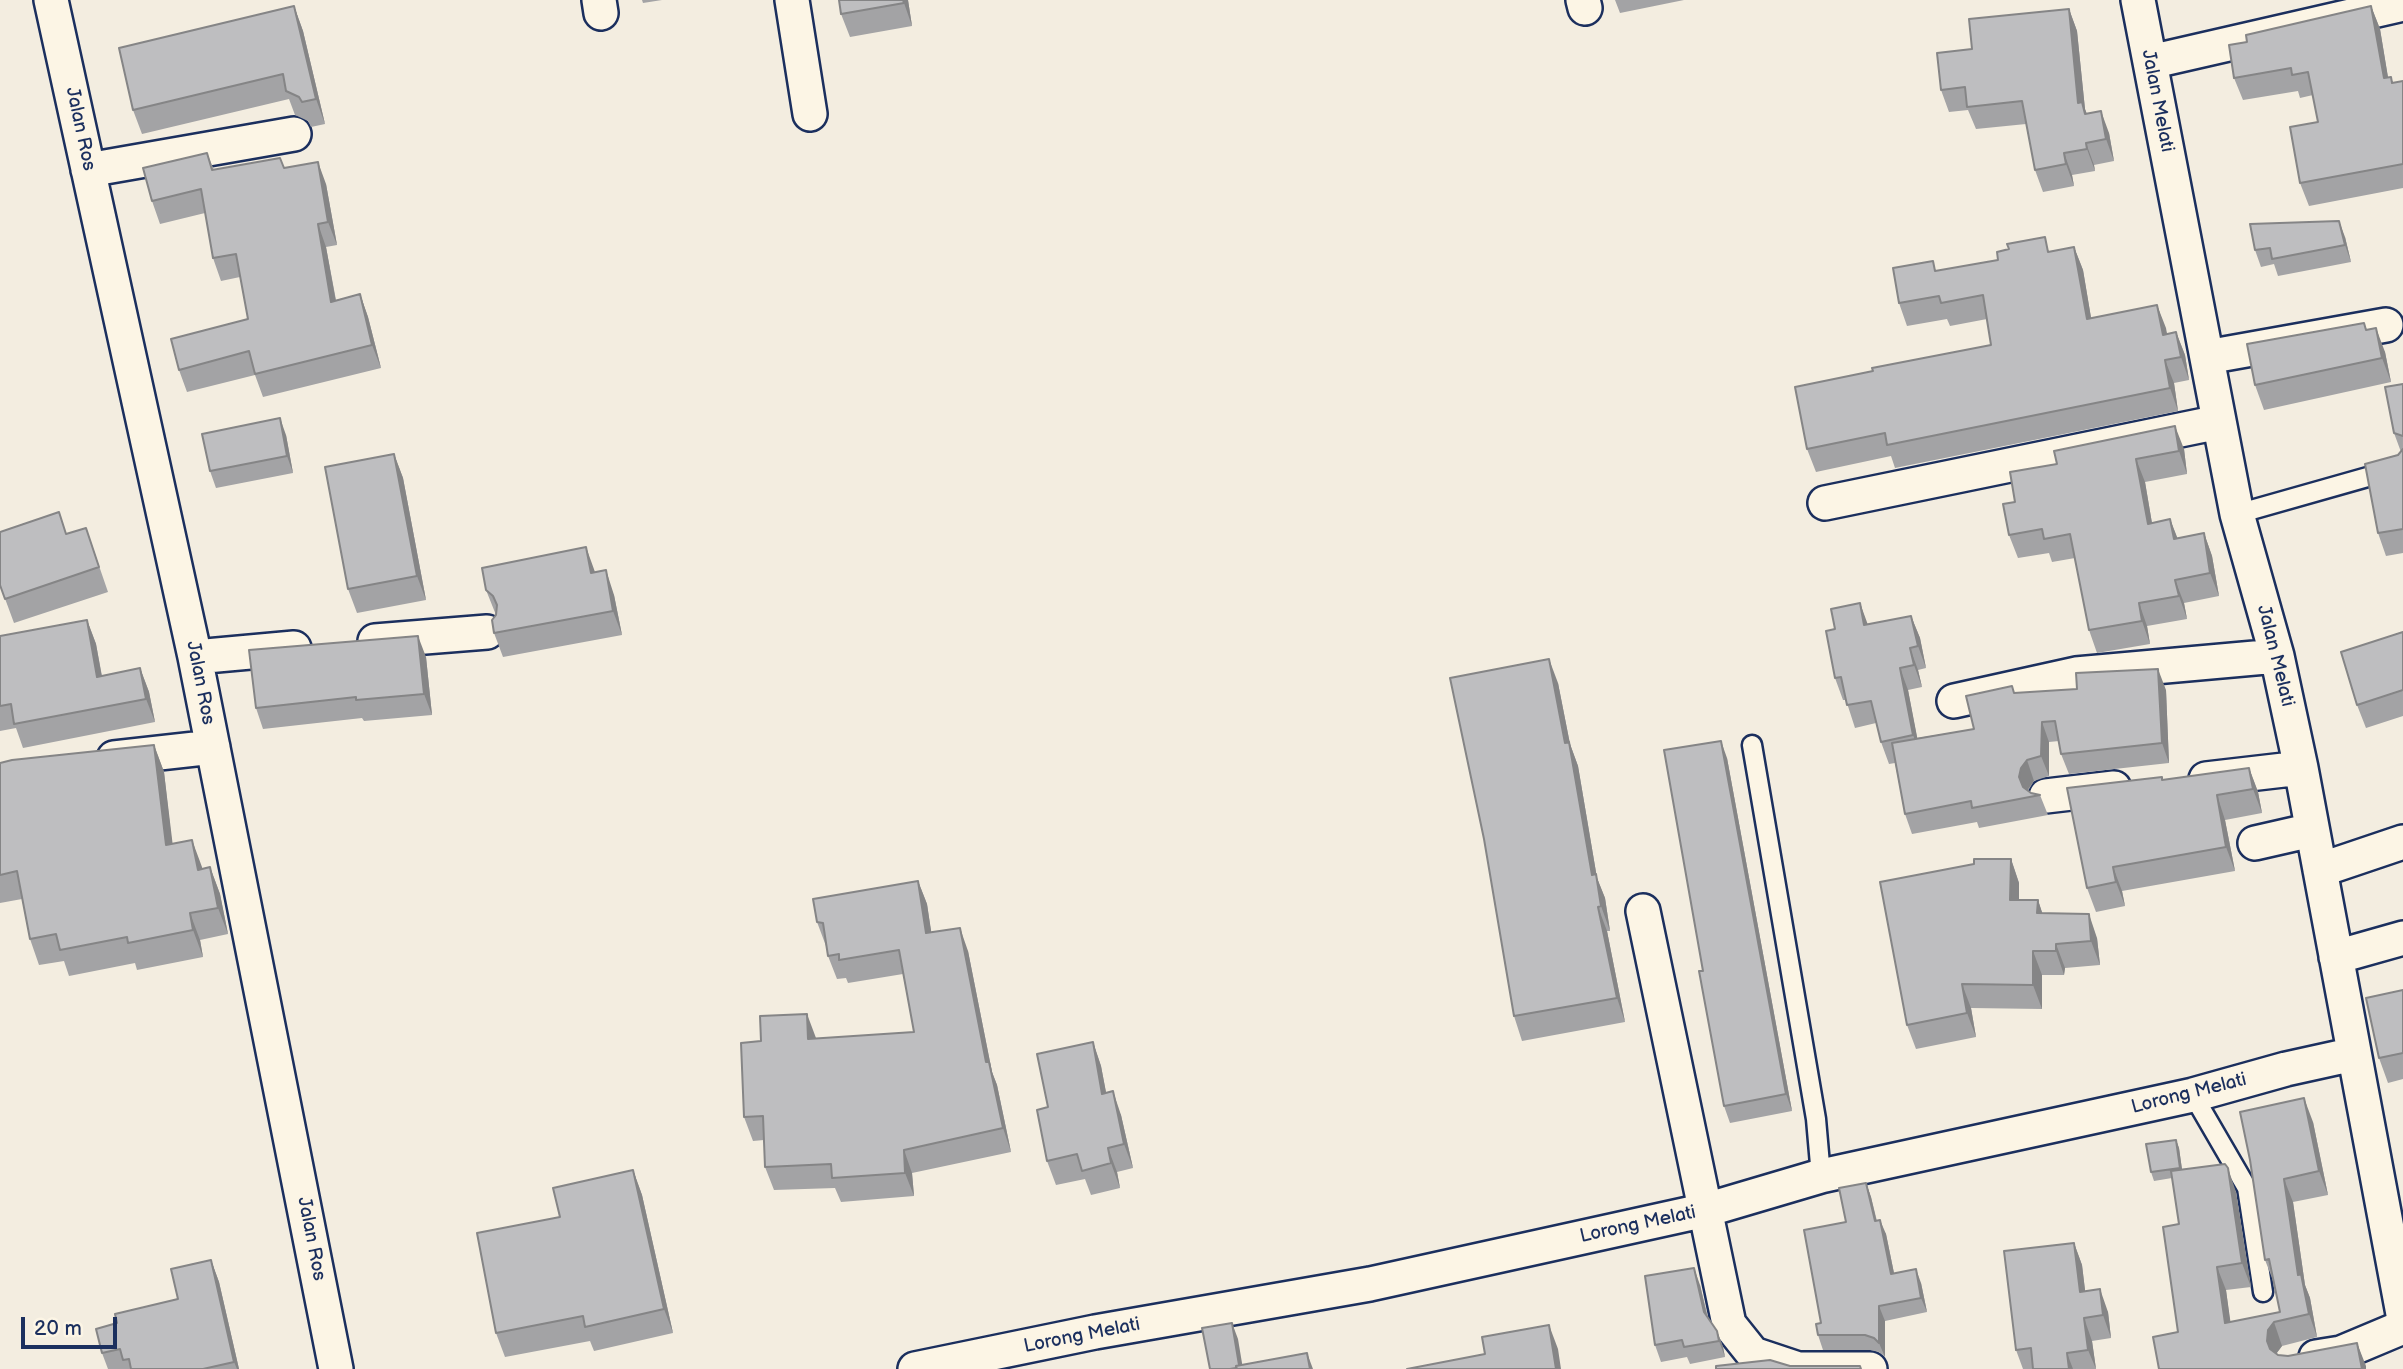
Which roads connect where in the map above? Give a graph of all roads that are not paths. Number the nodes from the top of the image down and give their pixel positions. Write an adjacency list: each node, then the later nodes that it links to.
1 (51, 0): 8 (street, Jalan Ros)
2 (792, 0): 6 (street)
3 (2138, 0): 5 (street, Jalan Melati)
4 (2403, 4): 5 (street)
5 (2150, 62): 10 (street, Jalan Melati)
6 (810, 114)
7 (295, 134): 8 (street)
8 (88, 170): 17 (street, Jalan Ros)
9 (2386, 325): 10 (street)
10 (2207, 357): 11 (street, Jalan Melati)
11 (2219, 422): 13 (street); 14 (street, Jalan Melati)
12 (2403, 467): 14 (lane)
13 (1825, 503)
14 (2237, 514): 16 (street, Jalan Melati)
15 (487, 632): 17 (street)
16 (2277, 656): 18 (street); 22 (street, Jalan Melati)
17 (195, 657): 20 (street, Jalan Ros)
18 (1954, 701)
19 (1752, 745): 35 (lane)
20 (213, 747): 21 (street); 41 (street, Jalan Ros)
21 (80, 762)
22 (2301, 768): 23 (street); 26 (street, Jalan Melati)
23 (2180, 781)
24 (2140, 786): 25 (street)
25 (2046, 796)
26 (2312, 830): 28 (street); 29 (street, Jalan Melati)
27 (2403, 842): 29 (street)
28 (2255, 843)
29 (2320, 870): 32 (street, Jalan Melati)
30 (1643, 911): 36 (street)
31 (2403, 938): 32 (street)
32 (2336, 957): 33 (street, Jalan Melati)
33 (2354, 1054): 34 (street, Lorong Melati); 38 (street, Jalan Melati)
34 (2193, 1095): 35 (street, Lorong Melati); 37 (lane)
35 (1821, 1175): 36 (street, Lorong Melati)
36 (1706, 1210): 42 (street, Lorong Melati); 43 (street)
37 (2263, 1292)
38 (2403, 1314)
39 (2403, 1327): 40 (street)
40 (2294, 1361)
41 (336, 1369)
42 (915, 1369)
43 (1870, 1369)

